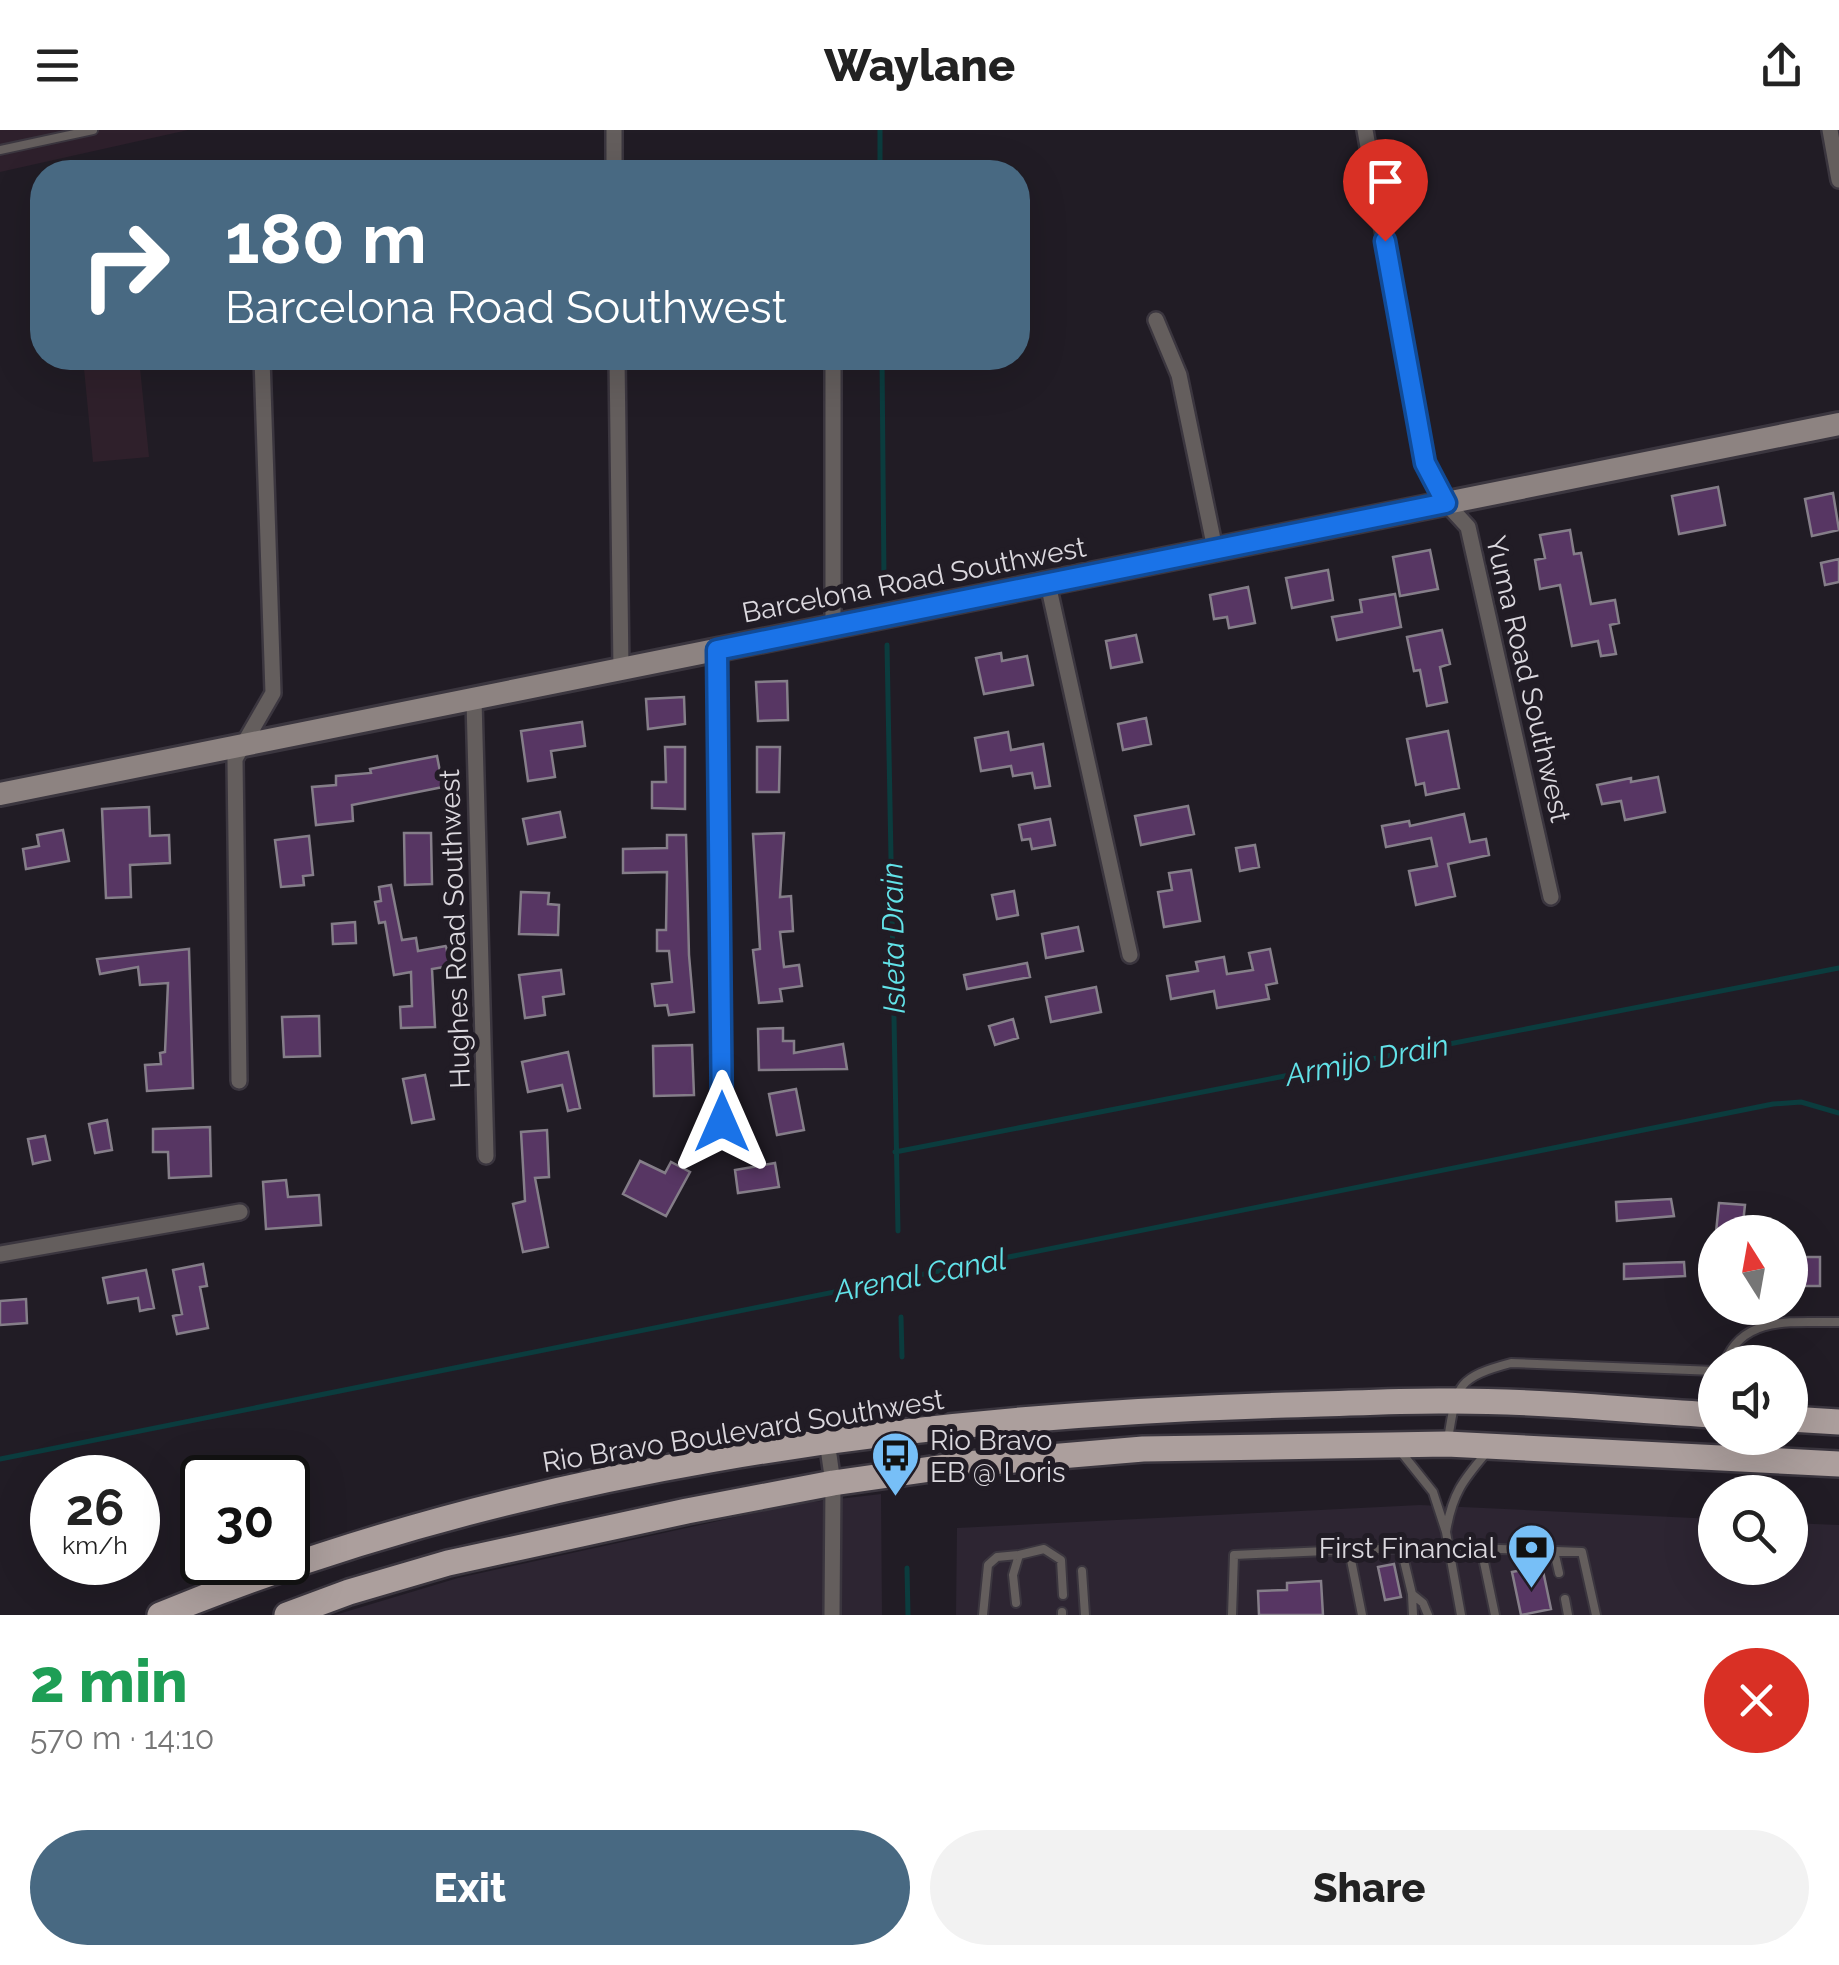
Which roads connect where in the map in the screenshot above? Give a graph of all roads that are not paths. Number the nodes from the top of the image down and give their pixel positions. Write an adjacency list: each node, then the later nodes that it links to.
1 (93, 130): 5 (lane)
2 (614, 130): 6 (street)
3 (1365, 130): 13 (street, Yuma Road Southwest)
4 (1830, 130): 7 (street)
5 (0, 150)
6 (614, 160)
7 (1839, 180)
8 (1156, 320): 14 (street)
9 (262, 370): 20 (street)
10 (617, 370): 18 (street)
11 (834, 370): 16 (street)
12 (1839, 424): 13 (street, Barcelona Road Southwest)
13 (1446, 503): 14 (street, Barcelona Road Southwest); 22 (street, Yuma Road Southwest)
14 (1215, 549): 15 (street, Barcelona Road Southwest)
15 (1048, 584): 16 (street, Barcelona Road Southwest); 23 (street)
16 (833, 627): 17 (street, Barcelona Road Southwest)
17 (717, 650): 18 (street, Barcelona Road Southwest); 25 (street)
18 (622, 670): 19 (street, Barcelona Road Southwest)
19 (474, 700): 20 (street, Barcelona Road Southwest); 26 (street, Hughes Road Southwest)
20 (244, 742): 21 (street, Barcelona Road Southwest); 24 (street)
21 (0, 794)
22 (1551, 897)
23 (1130, 955)
24 (239, 1081)
25 (722, 1122)
26 (486, 1156)
27 (240, 1212): 28 (street)
28 (0, 1254)
29 (1839, 1322): 30 (lane)
30 (1734, 1345)
31 (1698, 1371): 32 (lane)
32 (1454, 1401): 33 (main road, Rio Bravo Boulevard Southwest); 36 (main road, Rio Bravo Boulevard Southwest); 38 (lane)
33 (1698, 1414)
34 (1808, 1420): 35 (main road)
35 (1839, 1422)
36 (827, 1441): 41 (street); 55 (main road, Rio Bravo Boulevard Southwest)
37 (1395, 1444): 38 (main road); 41 (main road); 42 (lane)
38 (1447, 1444): 39 (main road)
39 (1493, 1446): 40 (main road); 42 (lane)
40 (1839, 1464)
41 (833, 1483): 56 (main road); 57 (street)
42 (1446, 1532): 43 (lane)
43 (1449, 1547): 44 (lane); 45 (lane); 64 (lane)
44 (1401, 1548): 46 (lane); 51 (lane)
45 (1481, 1548): 47 (lane); 65 (lane)
46 (1349, 1550): 60 (lane); 61 (lane)
47 (1554, 1551): 50 (lane); 67 (lane)
48 (1019, 1554): 52 (lane); 54 (lane); 58 (lane)
49 (1082, 1570): 59 (lane)
50 (1559, 1573)
51 (1412, 1594): 62 (lane); 63 (lane)
52 (1063, 1595)
53 (1565, 1599): 66 (lane)
54 (1016, 1602)
55 (160, 1615)
56 (287, 1615)
57 (832, 1615)
58 (983, 1615)
59 (1085, 1615)
60 (1232, 1615)
61 (1362, 1615)
62 (1413, 1615)
63 (1428, 1615)
64 (1461, 1615)
65 (1495, 1615)
66 (1568, 1615)
67 (1596, 1615)

